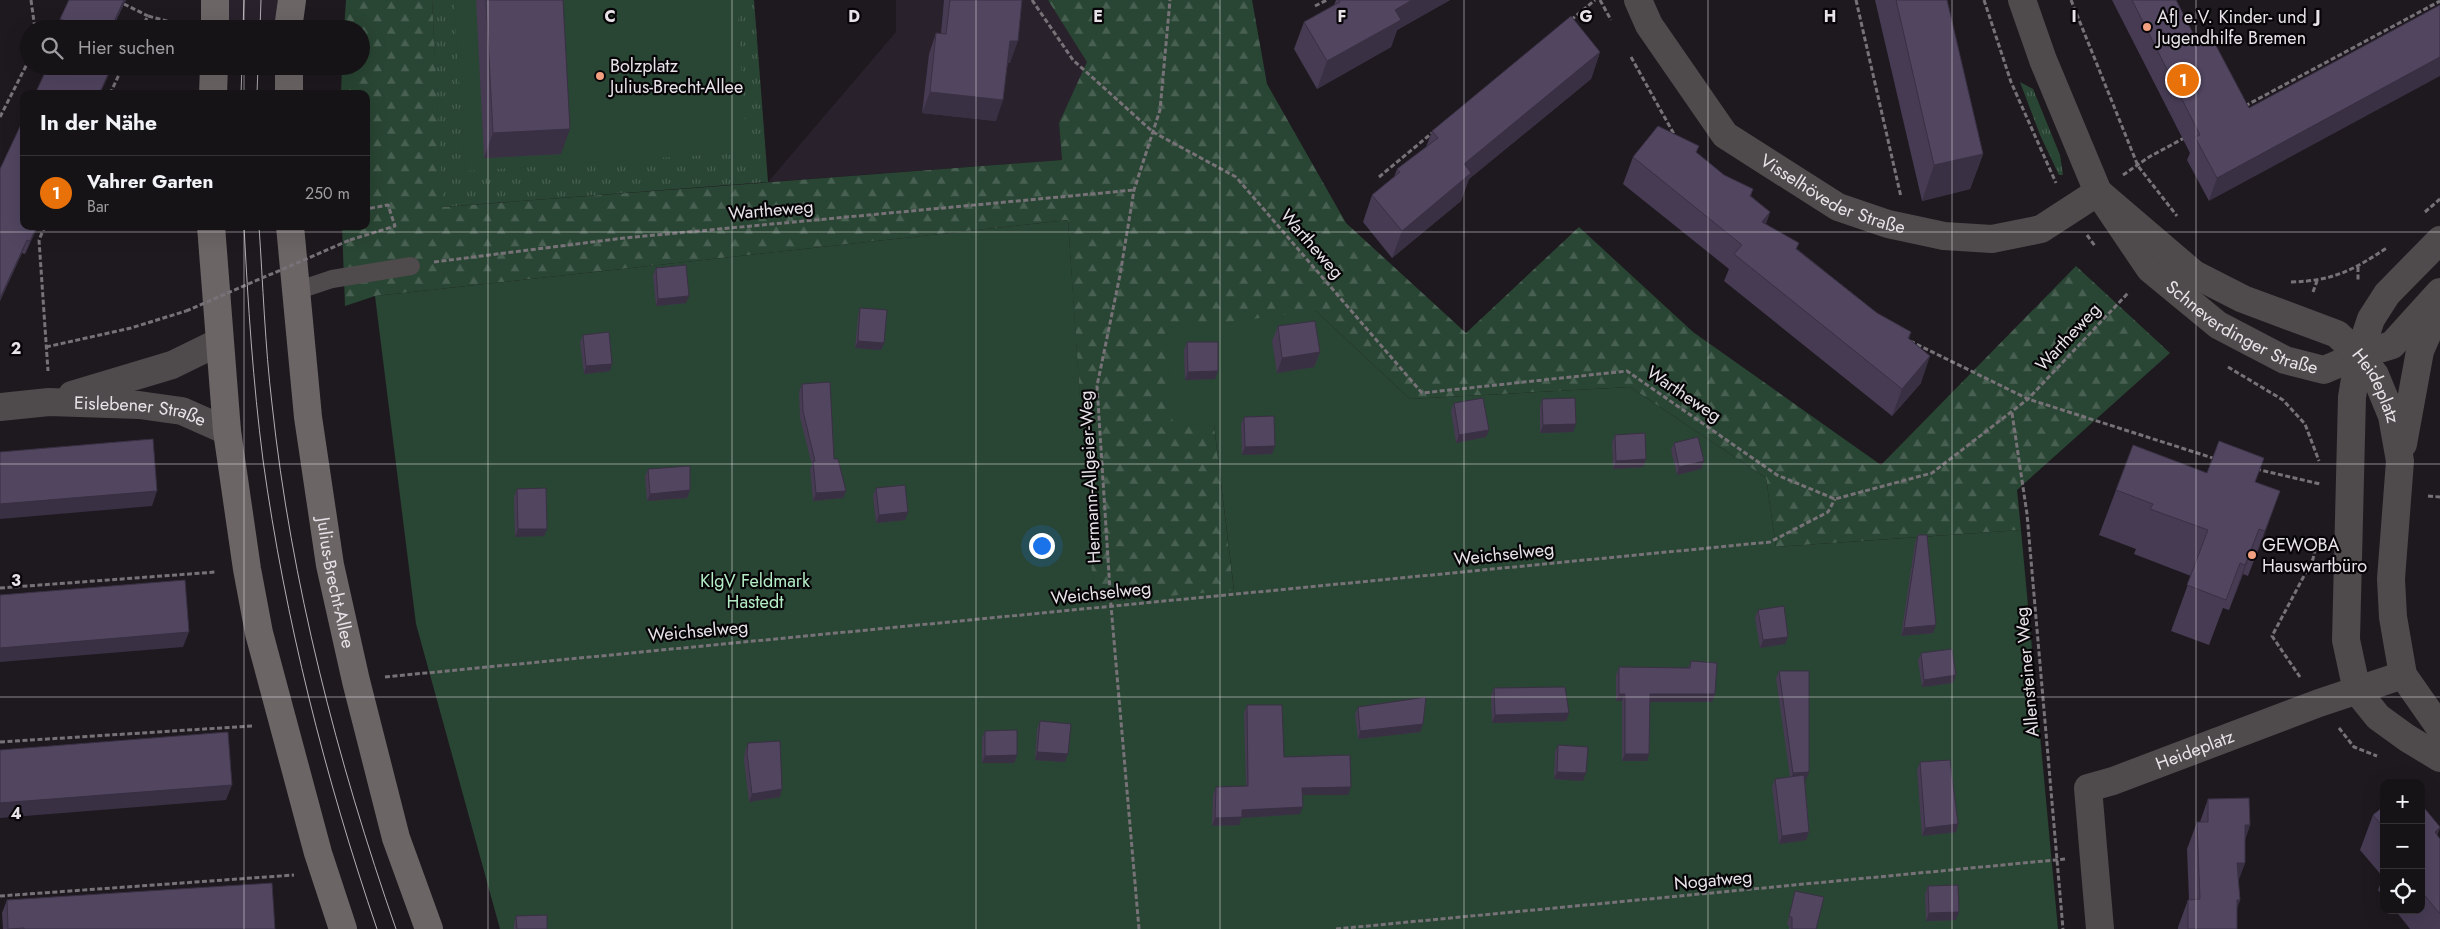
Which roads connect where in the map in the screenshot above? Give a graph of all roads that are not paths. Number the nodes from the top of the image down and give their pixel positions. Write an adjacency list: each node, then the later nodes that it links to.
1 (215, 0): 5 (main road)
2 (292, 0): 6 (main road)
3 (1638, 0): 11 (street, Visselhöveder Straße)
4 (2022, 0): 11 (street, Schneverdinger Straße)
5 (215, 20)
6 (289, 20)
7 (214, 75): 9 (main road)
8 (289, 75): 10 (main road)
9 (213, 90)
10 (289, 90)
11 (2098, 192): 20 (street, Schneverdinger Straße); 20 (street, Schneverdinger Straße)
12 (211, 230): 19 (main road)
13 (290, 230): 16 (main road, Julius-Brecht-Allee)
14 (2440, 240): 20 (street)
15 (411, 266): 16 (lane)
16 (296, 291): 30 (main road, Julius-Brecht-Allee)
17 (2440, 292): 20 (street)
18 (2440, 304): 24 (street)
19 (219, 342): 21 (street, Eislebener Straße); 23 (main road)
20 (2359, 355): 24 (street, Heideplatz); 26 (street, Heideplatz)
21 (49, 402): 22 (street, Eislebener Straße); 23 (street, Eislebener Straße)
22 (0, 407)
23 (227, 431): 29 (main road)
24 (2400, 461): 25 (street, Heideplatz)
25 (2404, 675): 26 (street, Heideplatz); 27 (street)
26 (2358, 691): 28 (street); 31 (street, Heideplatz)
27 (2440, 728)
28 (2440, 758)
29 (343, 929)
30 (429, 929)
31 (2100, 929)

